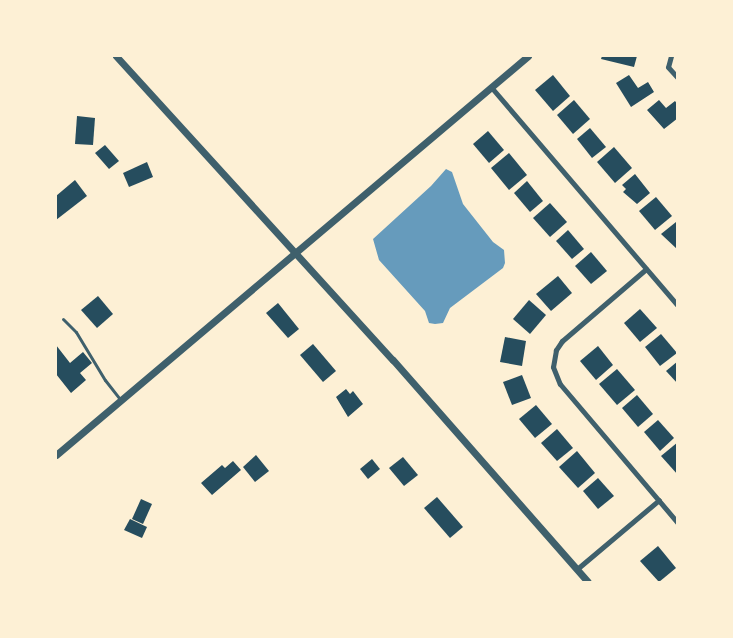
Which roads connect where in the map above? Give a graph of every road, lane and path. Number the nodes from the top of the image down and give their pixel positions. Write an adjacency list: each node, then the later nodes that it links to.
1 (116, 56): 6 (street)
2 (528, 56): 5 (street)
3 (670, 56): 4 (street)
4 (678, 78)
5 (491, 87): 6 (street); 7 (street)
6 (295, 252): 10 (street); 14 (street)
7 (646, 269): 8 (street); 12 (street)
8 (678, 306)
9 (63, 319): 10 (lane)
10 (121, 400): 11 (street)
11 (56, 455)
12 (658, 500): 13 (street); 14 (street)
13 (678, 523)
14 (577, 569): 15 (street)
15 (588, 582)

